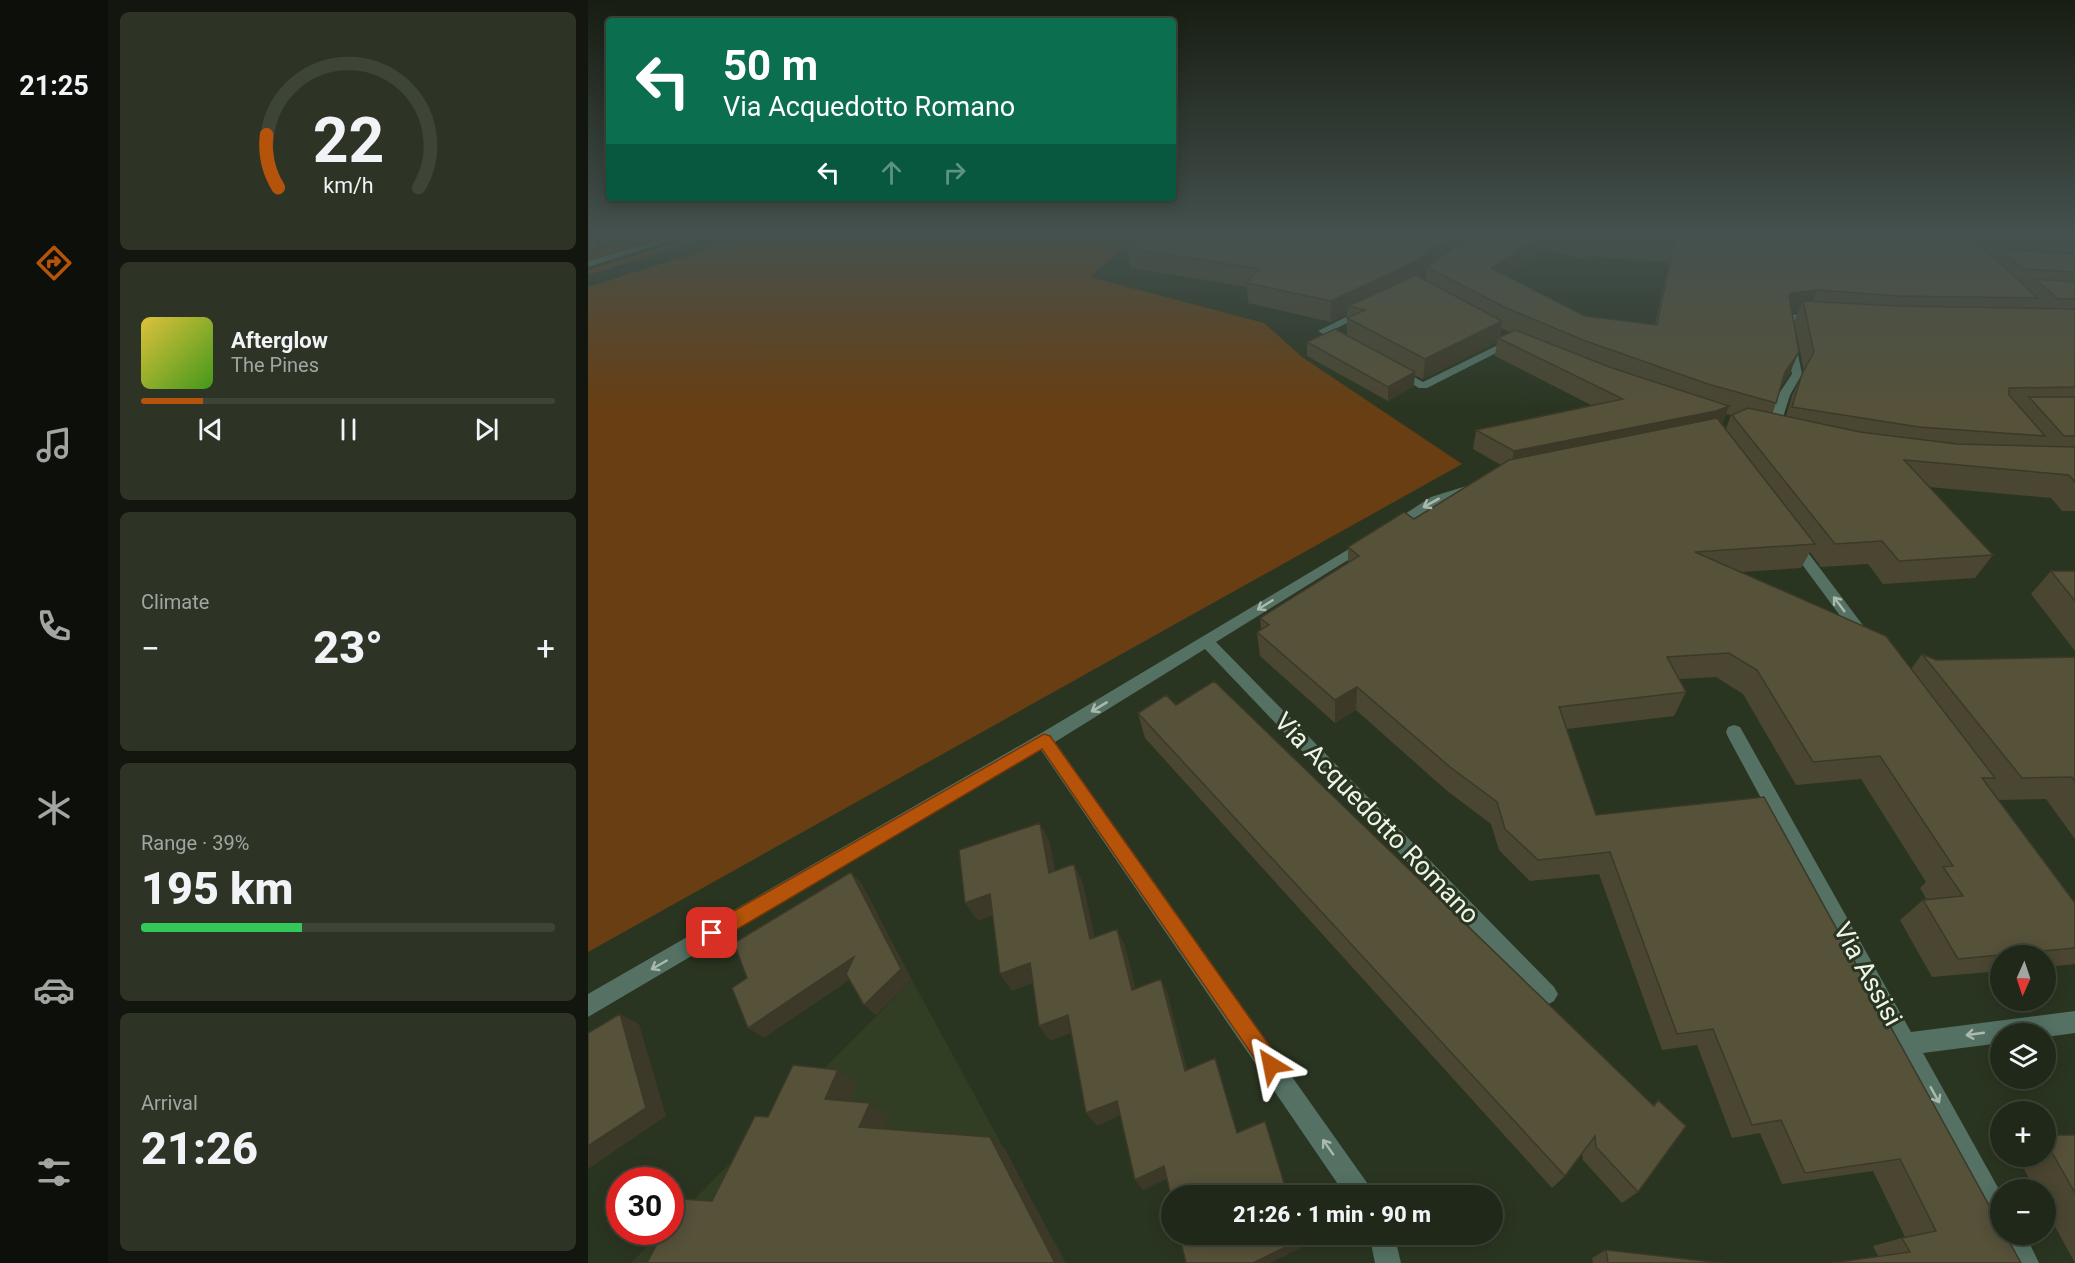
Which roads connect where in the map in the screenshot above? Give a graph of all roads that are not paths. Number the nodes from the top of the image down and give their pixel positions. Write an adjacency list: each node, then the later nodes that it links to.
1 (1374, 307): 4 (street)
2 (1831, 318): 6 (street)
3 (1510, 342): 5 (street)
4 (1354, 348)
5 (1384, 365)
6 (1773, 433)
7 (1492, 482): 9 (street, one-way to 9)
8 (1788, 536): 10 (street, one-way to 8)
9 (1207, 642): 12 (street, one-way to 12); 13 (street, Via Acquedotto Romano)
10 (1874, 652)
11 (1734, 732): 16 (street, Via Assisi)
12 (1044, 740): 14 (street, one-way to 14); 17 (street, one-way to 12)
13 (1547, 993)
14 (588, 1006)
15 (2075, 1022): 16 (street, one-way to 16)
16 (1907, 1044): 18 (street, Via Assisi, one-way to 18)
17 (1353, 1185)
18 (1990, 1197)
19 (1384, 1245): 21 (street)
20 (2017, 1245): 22 (street)
21 (1388, 1263)
22 (2026, 1263)

